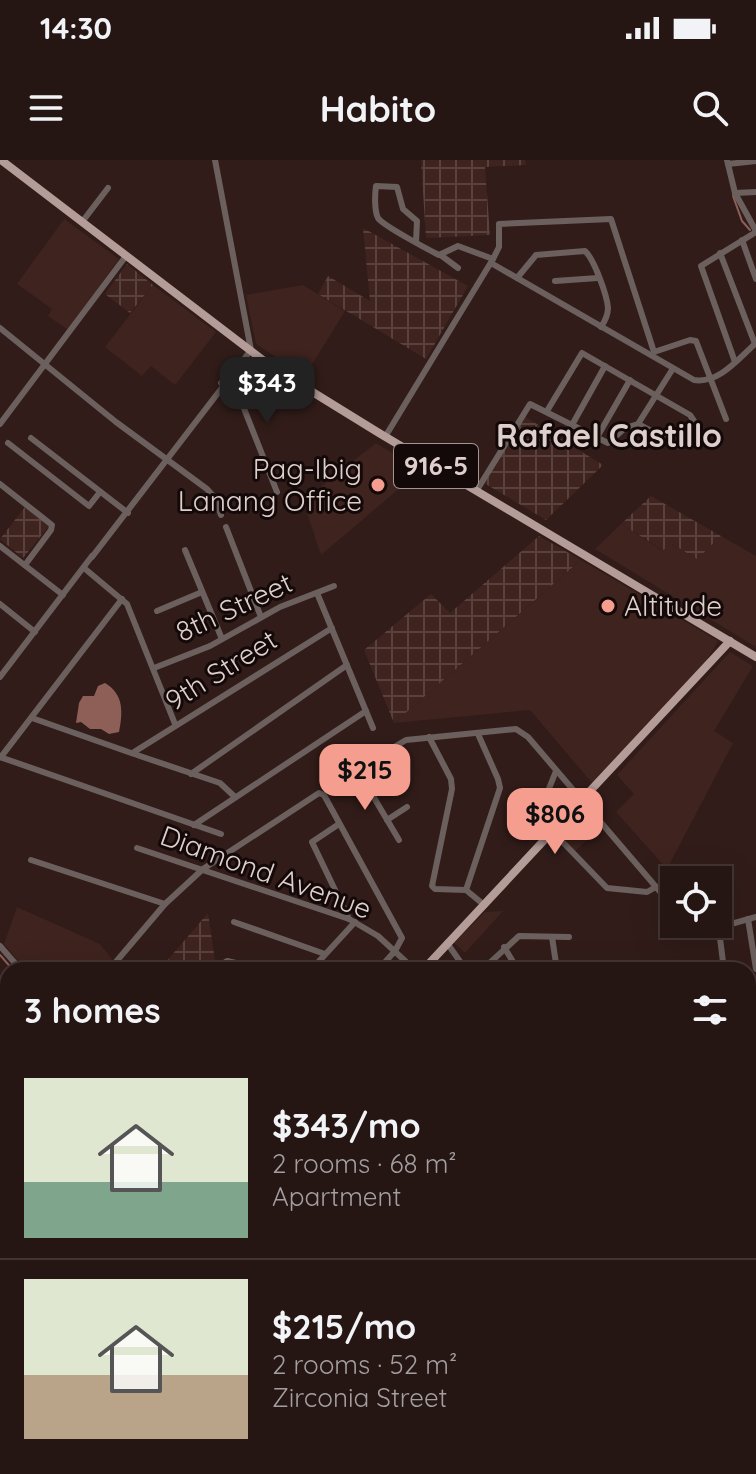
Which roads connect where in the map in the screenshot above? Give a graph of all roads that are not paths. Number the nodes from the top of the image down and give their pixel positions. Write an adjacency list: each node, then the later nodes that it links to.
1 (1, 160): 8 (main road, 916-5)
2 (215, 160): 24 (street)
3 (756, 161): 4 (street)
4 (730, 163): 6 (street)
5 (108, 188): 8 (street)
6 (734, 190): 7 (street); 9 (street)
7 (756, 192)
8 (82, 222): 13 (main road, 916-5)
9 (756, 232): 10 (street)
10 (742, 240): 12 (street); 19 (street)
11 (416, 242): 11 (street); 14 (street)
12 (720, 253): 23 (street); 26 (street)
13 (126, 256): 24 (main road, 916-5); 27 (street)
14 (442, 256): 15 (street); 16 (street)
15 (492, 261): 17 (street); 25 (street); 39 (street)
16 (458, 268)
17 (517, 278): 18 (street); 21 (street)
18 (598, 278): 20 (street); 21 (street)
19 (756, 279)
20 (555, 281)
21 (601, 327): 25 (street)
22 (0, 328): 27 (street)
23 (756, 344): 26 (street)
24 (250, 348): 32 (street); 39 (main road, 916-5)
25 (653, 354): 29 (street); 31 (street)
26 (735, 362): 31 (street)
27 (45, 365): 36 (street); 43 (street)
28 (605, 366): 30 (street); 34 (street); 38 (street)
29 (672, 370): 31 (street); 33 (street)
30 (630, 380): 33 (street); 41 (street)
31 (709, 380): 35 (street)
32 (223, 384): 43 (street); 47 (street)
33 (656, 396): 37 (street); 37 (street)
34 (547, 411): 38 (street); 45 (street)
35 (726, 419)
36 (0, 424)
37 (638, 424): 41 (street)
38 (572, 425): 41 (street)
39 (385, 437): 45 (main road, 916-5)
40 (31, 438): 46 (street)
41 (596, 439)
42 (8, 443): 46 (street)
43 (166, 460): 48 (street); 49 (street)
44 (0, 484): 53 (street)
45 (477, 490): 66 (main road, 916-5)
46 (100, 492): 48 (street)
47 (277, 492)
48 (126, 512): 54 (street)
49 (221, 515)
50 (226, 527): 62 (street)
51 (0, 546): 53 (street)
52 (185, 550): 56 (street)
53 (25, 565): 58 (street)
54 (84, 568): 58 (street); 59 (street)
55 (334, 586): 57 (street, 8th Street)
56 (202, 592): 61 (street); 65 (street)
57 (317, 593): 62 (street, 8th Street); 63 (street)
58 (63, 595): 64 (street)
59 (122, 599): 70 (street); 73 (street)
60 (0, 604): 64 (street)
61 (157, 611)
62 (261, 617): 65 (street, 8th Street)
63 (332, 628): 68 (street); 74 (street, 9th Street)
64 (35, 632): 69 (street)
65 (222, 639): 70 (street, 8th Street)
66 (730, 641): 67 (main road, 916-5); 83 (main road)
67 (756, 657)
68 (347, 665): 72 (street); 81 (street)
69 (3, 667): 71 (street)
70 (154, 668): 74 (street)
71 (0, 677)
72 (366, 711): 75 (street); 82 (street)
73 (32, 718): 78 (street); 79 (street)
74 (175, 724): 78 (street, 9th Street)
75 (373, 728)
76 (478, 734): 77 (street); 80 (street); 96 (street)
77 (429, 737): 85 (street); 96 (street)
78 (134, 753): 81 (street)
79 (0, 757): 87 (street)
80 (556, 771): 83 (street); 90 (street)
81 (191, 774): 82 (street)
82 (235, 797): 87 (street)
83 (582, 800): 88 (main road); 95 (street)
84 (407, 807): 85 (street)
85 (387, 820): 91 (street)
86 (339, 824): 94 (street); 102 (street); 109 (street)
87 (194, 825): 89 (street)
88 (552, 831): 90 (main road); 95 (street)
89 (221, 834)
90 (545, 839): 99 (main road)
91 (399, 840)
92 (137, 848): 94 (street, Diamond Avenue)
93 (31, 860): 98 (street)
94 (203, 869): 98 (street); 102 (street, Diamond Avenue)
95 (656, 887): 97 (street)
96 (466, 890): 99 (street)
97 (660, 892)
98 (165, 904): 112 (street)
99 (483, 904): 106 (main road)
100 (756, 917): 101 (street)
101 (748, 919): 121 (street); 122 (street)
102 (352, 920): 109 (street, Diamond Avenue); 110 (street)
103 (234, 922): 110 (street)
104 (552, 937): 105 (street); 108 (street); 120 (street)
105 (569, 937)
106 (447, 943): 116 (main road); 117 (street)
107 (0, 946): 111 (street)
108 (504, 947): 118 (street); 119 (street)
109 (395, 951): 114 (street); 115 (street, Diamond Avenue)
110 (325, 954): 113 (street)
111 (14, 962)
112 (116, 962)
113 (318, 962)
114 (385, 962)
115 (407, 962)
116 (430, 962)
117 (460, 962)
118 (490, 962)
119 (513, 962)
120 (556, 962)
121 (723, 962)
122 (755, 962)

